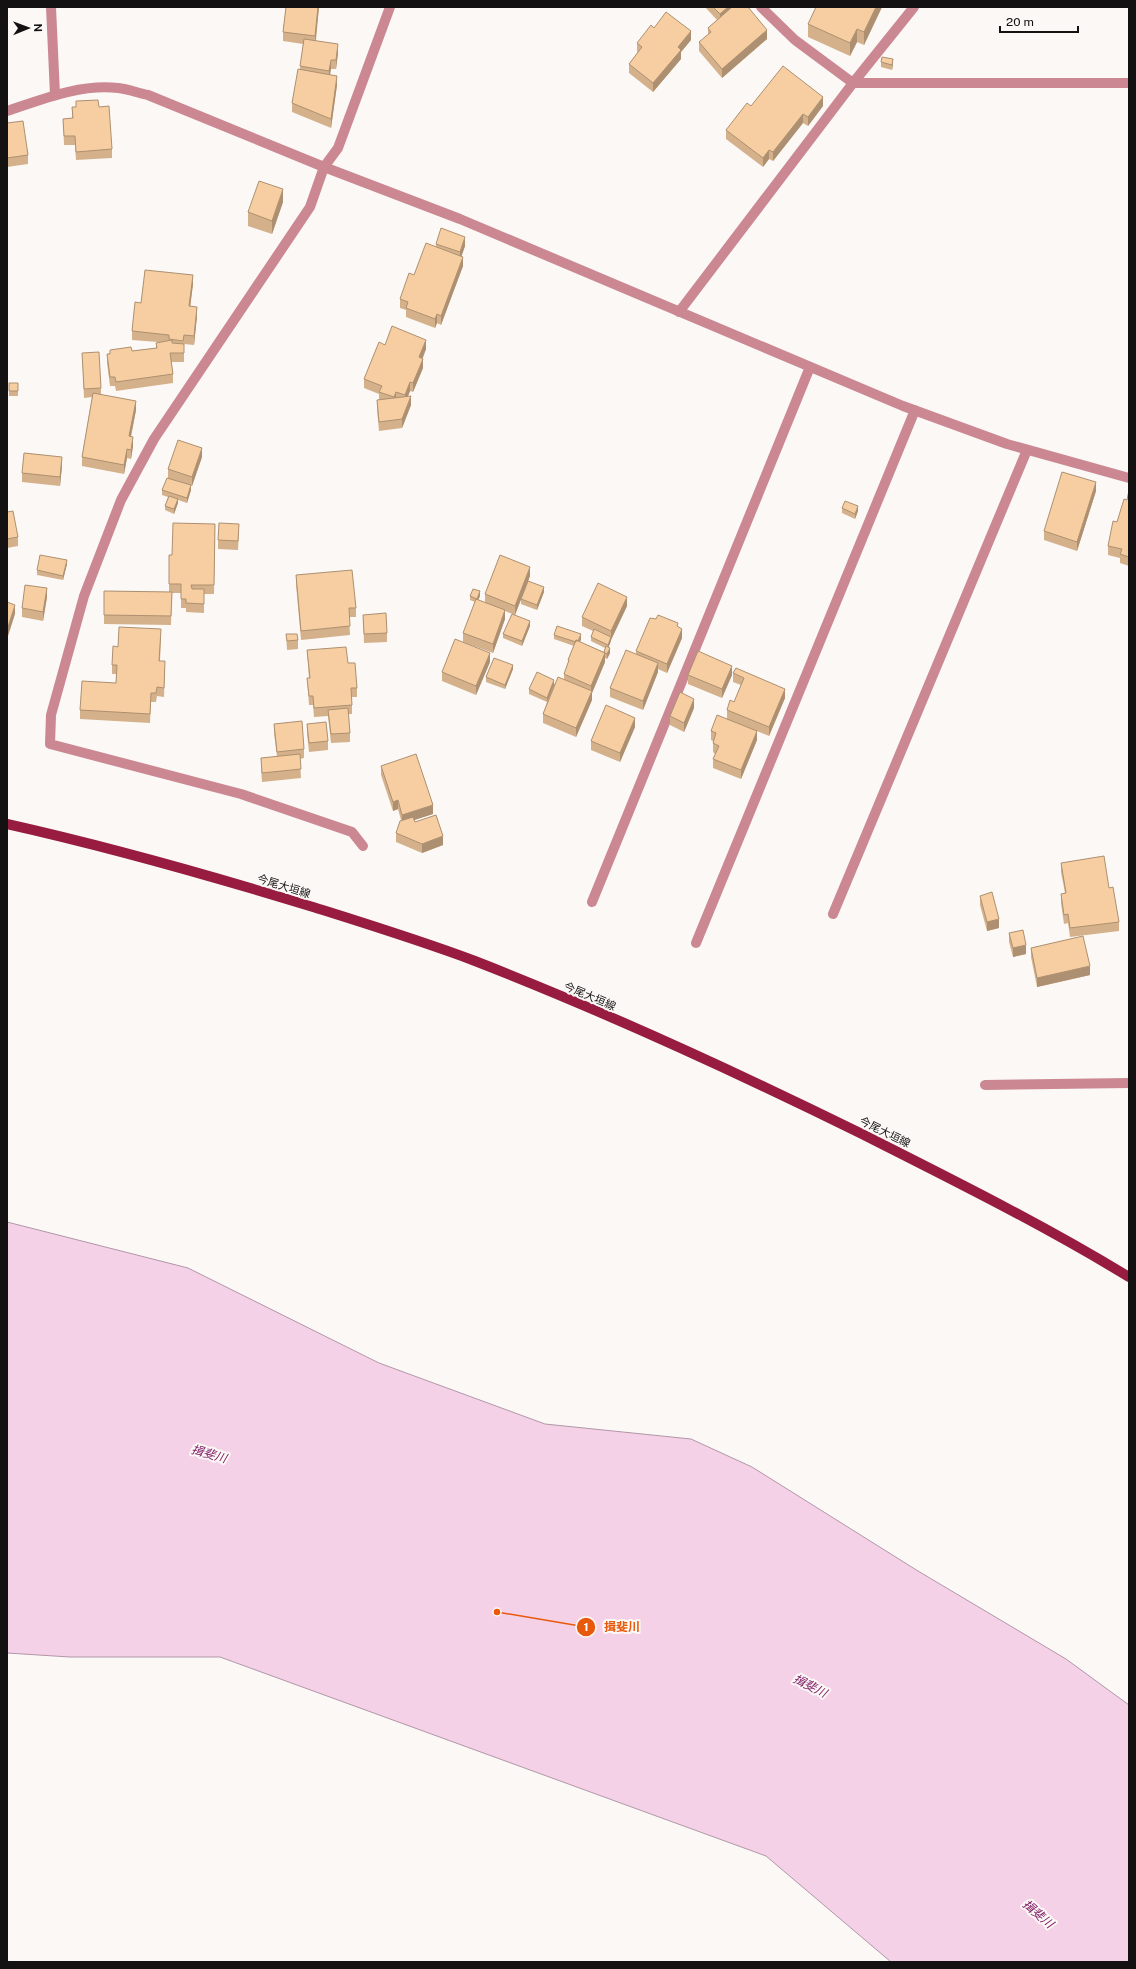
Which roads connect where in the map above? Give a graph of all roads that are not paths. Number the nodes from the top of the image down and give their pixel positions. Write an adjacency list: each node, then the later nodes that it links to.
1 (51, 7): 7 (street)
2 (390, 7): 9 (street)
3 (761, 7): 5 (street)
4 (914, 7): 5 (street)
5 (852, 83): 6 (street); 10 (street)
6 (1129, 83)
7 (55, 95): 8 (street); 9 (street)
8 (7, 111)
9 (324, 167): 10 (street); 16 (street)
10 (679, 312): 11 (street)
11 (810, 367): 12 (street); 17 (street)
12 (915, 410): 13 (street); 19 (street)
13 (1027, 450): 14 (street); 18 (street)
14 (1129, 478)
15 (7, 824): 22 (main road, 今尾大垣線)
16 (363, 846)
17 (592, 902)
18 (833, 914)
19 (696, 943)
20 (1129, 1083): 21 (street)
21 (985, 1085)
22 (1129, 1277)

